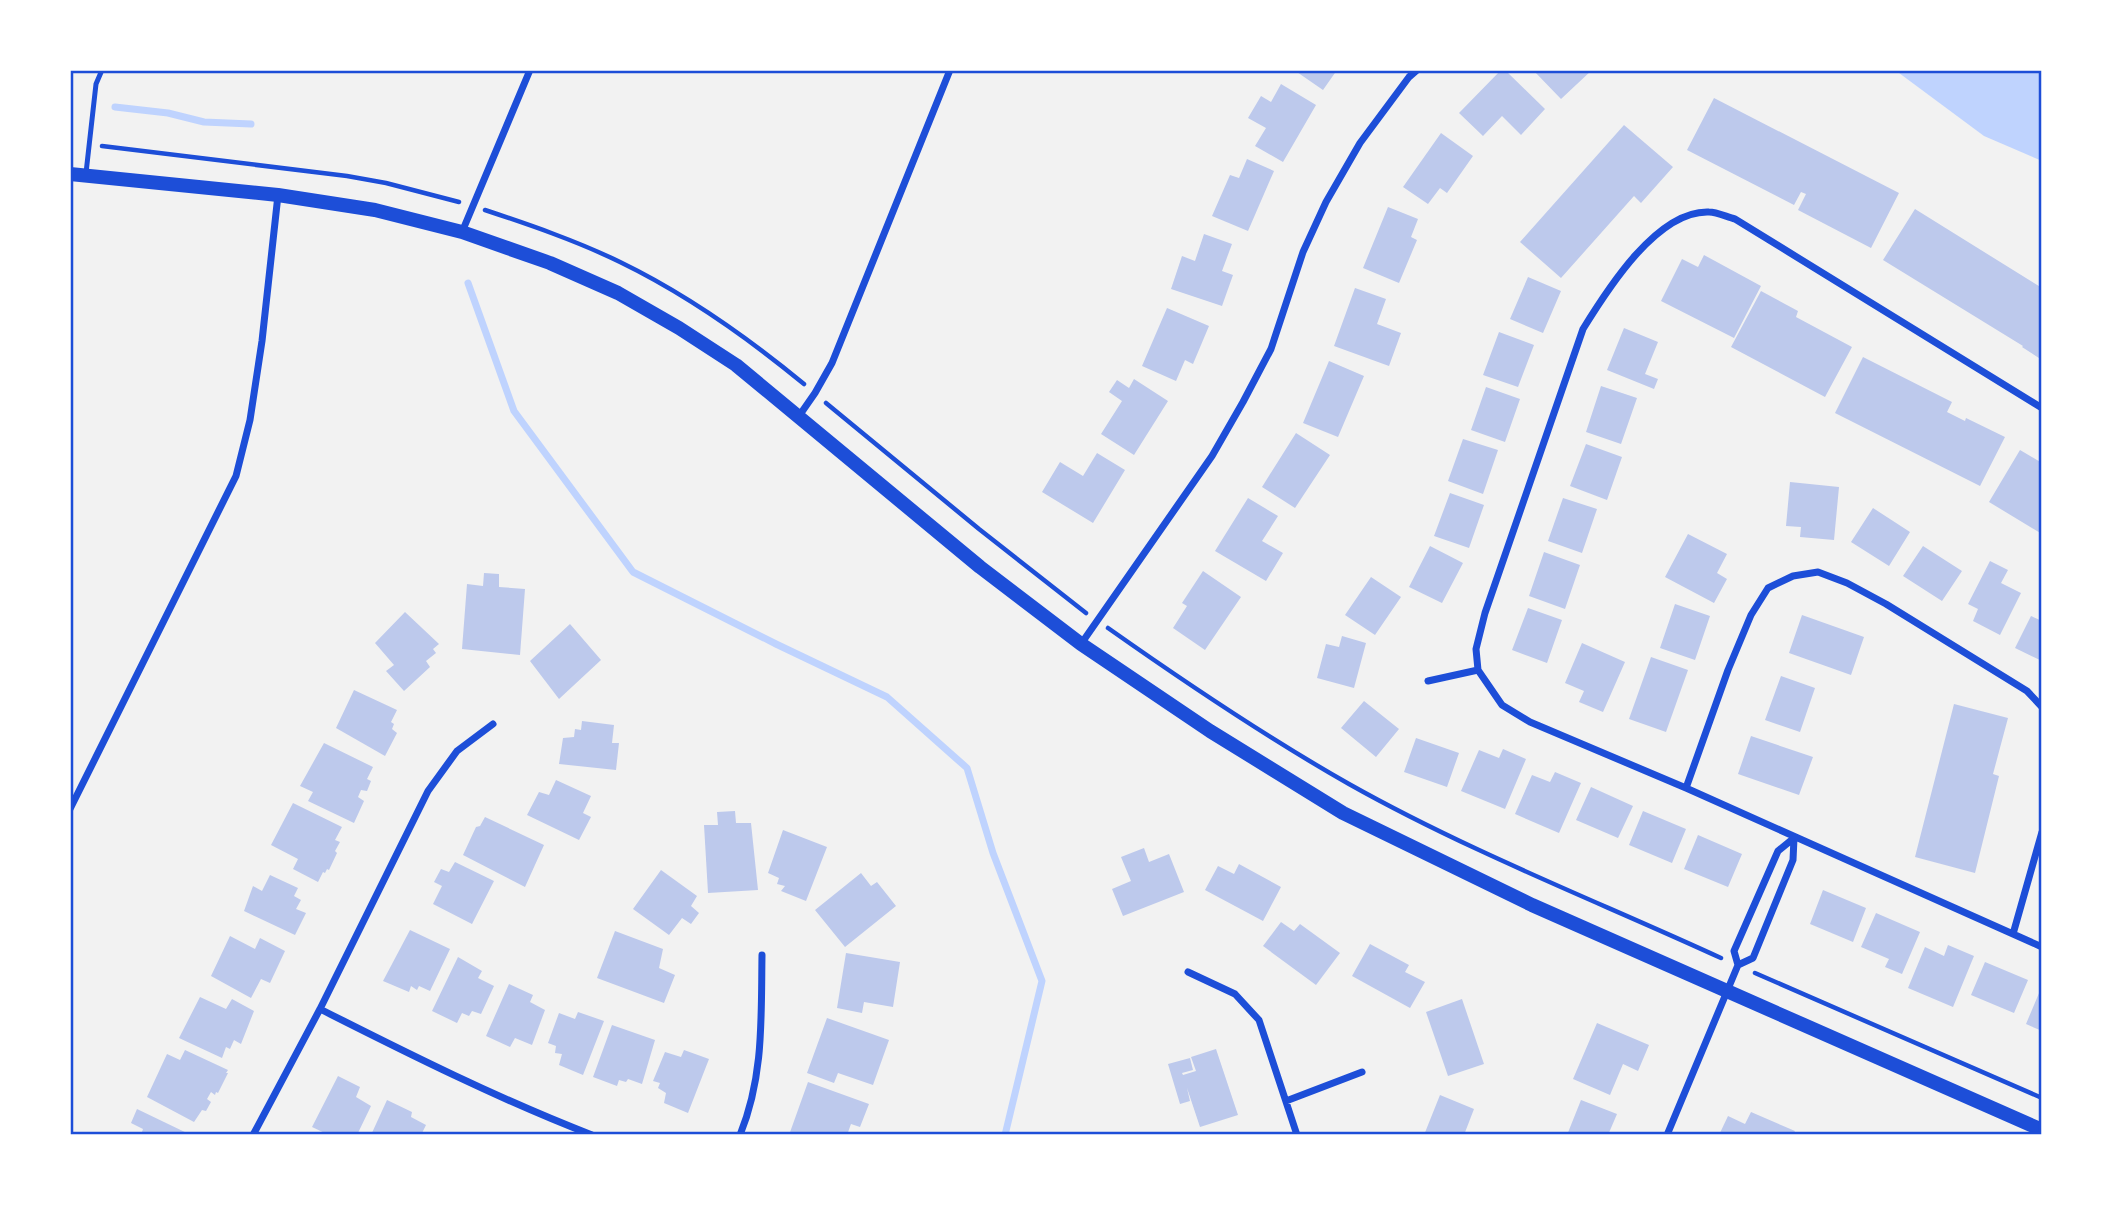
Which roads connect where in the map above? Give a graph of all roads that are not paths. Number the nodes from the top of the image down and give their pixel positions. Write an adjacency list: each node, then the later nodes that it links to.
1 (102, 70): 6 (lane)
2 (530, 70): 8 (street)
3 (950, 70): 10 (street)
4 (1417, 70): 11 (street)
5 (70, 174): 6 (main road)
6 (86, 176): 7 (main road)
7 (278, 195): 8 (main road); 17 (street)
8 (462, 232): 10 (main road)
9 (2042, 408): 12 (street)
10 (799, 417): 11 (main road)
11 (1081, 644): 25 (main road)
12 (1478, 670): 13 (street); 16 (street)
13 (1428, 681)
14 (2042, 707): 16 (street)
15 (493, 724): 26 (street)
16 (1686, 788): 19 (street)
17 (70, 809)
18 (2042, 832): 20 (street)
19 (1794, 838): 20 (street); 23 (street); 23 (street)
20 (2013, 934): 21 (street)
21 (2042, 947)
22 (762, 956): 32 (street)
23 (1738, 965): 25 (street)
24 (1188, 972): 28 (street)
25 (1727, 991): 29 (main road); 34 (street)
26 (320, 1009): 30 (street); 31 (street)
27 (1363, 1072): 28 (street)
28 (1286, 1101): 33 (street)
29 (2042, 1130)
30 (253, 1135)
31 (592, 1135)
32 (740, 1135)
33 (1297, 1135)
34 (1667, 1135)

